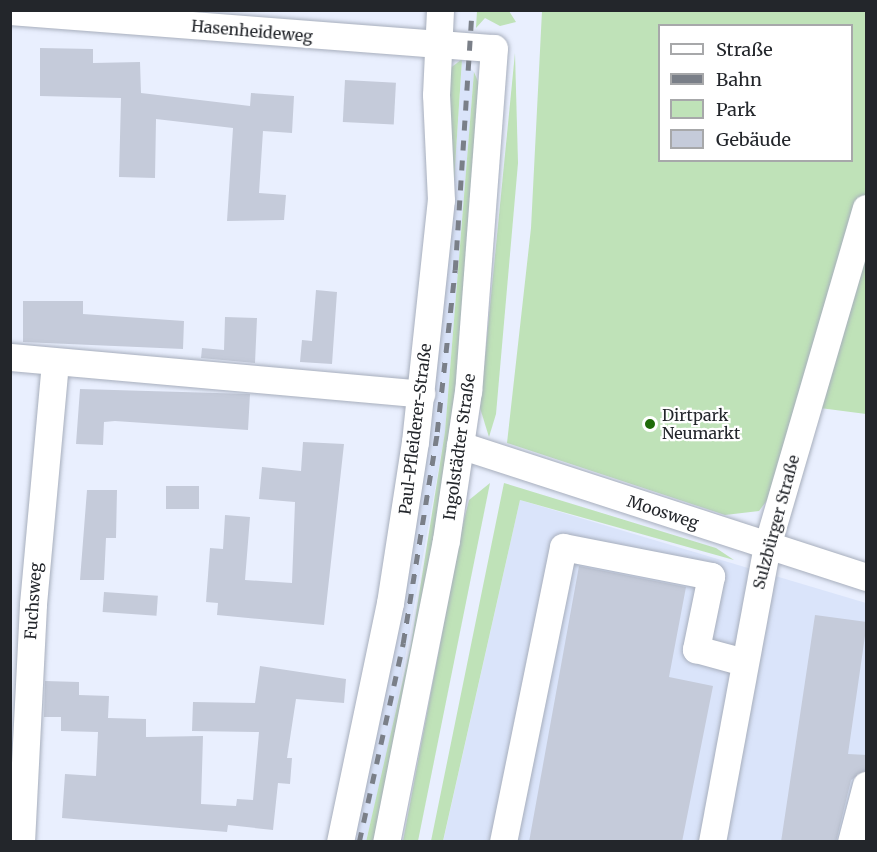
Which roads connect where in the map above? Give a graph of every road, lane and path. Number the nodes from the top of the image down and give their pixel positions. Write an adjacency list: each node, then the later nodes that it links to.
1 (440, 10): 3 (street, Paul-Pfleiderer-Straße)
2 (10, 11): 3 (street, Hasenheideweg)
3 (438, 43): 4 (street, Hasenheideweg); 8 (street, Paul-Pfleiderer-Straße)
4 (494, 48): 9 (street, Ingolstädter Straße)
5 (867, 208): 10 (street, Sulzbürger Straße)
6 (10, 357): 7 (street)
7 (55, 362): 8 (street); 14 (street, Fuchsweg)
8 (421, 394): 15 (street, Paul-Pfleiderer-Straße)
9 (460, 445): 10 (street, Moosweg); 16 (street, Ingolstädter Straße)
10 (767, 546): 11 (street, Moosweg); 12 (street, Sulzbürger Straße)
11 (867, 577)
12 (744, 662): 17 (street); 18 (street, Sulzbürger Straße)
13 (867, 785): 19 (street)
14 (21, 842)
15 (340, 842)
16 (386, 842)
17 (503, 842)
18 (712, 842)
19 (851, 842)

